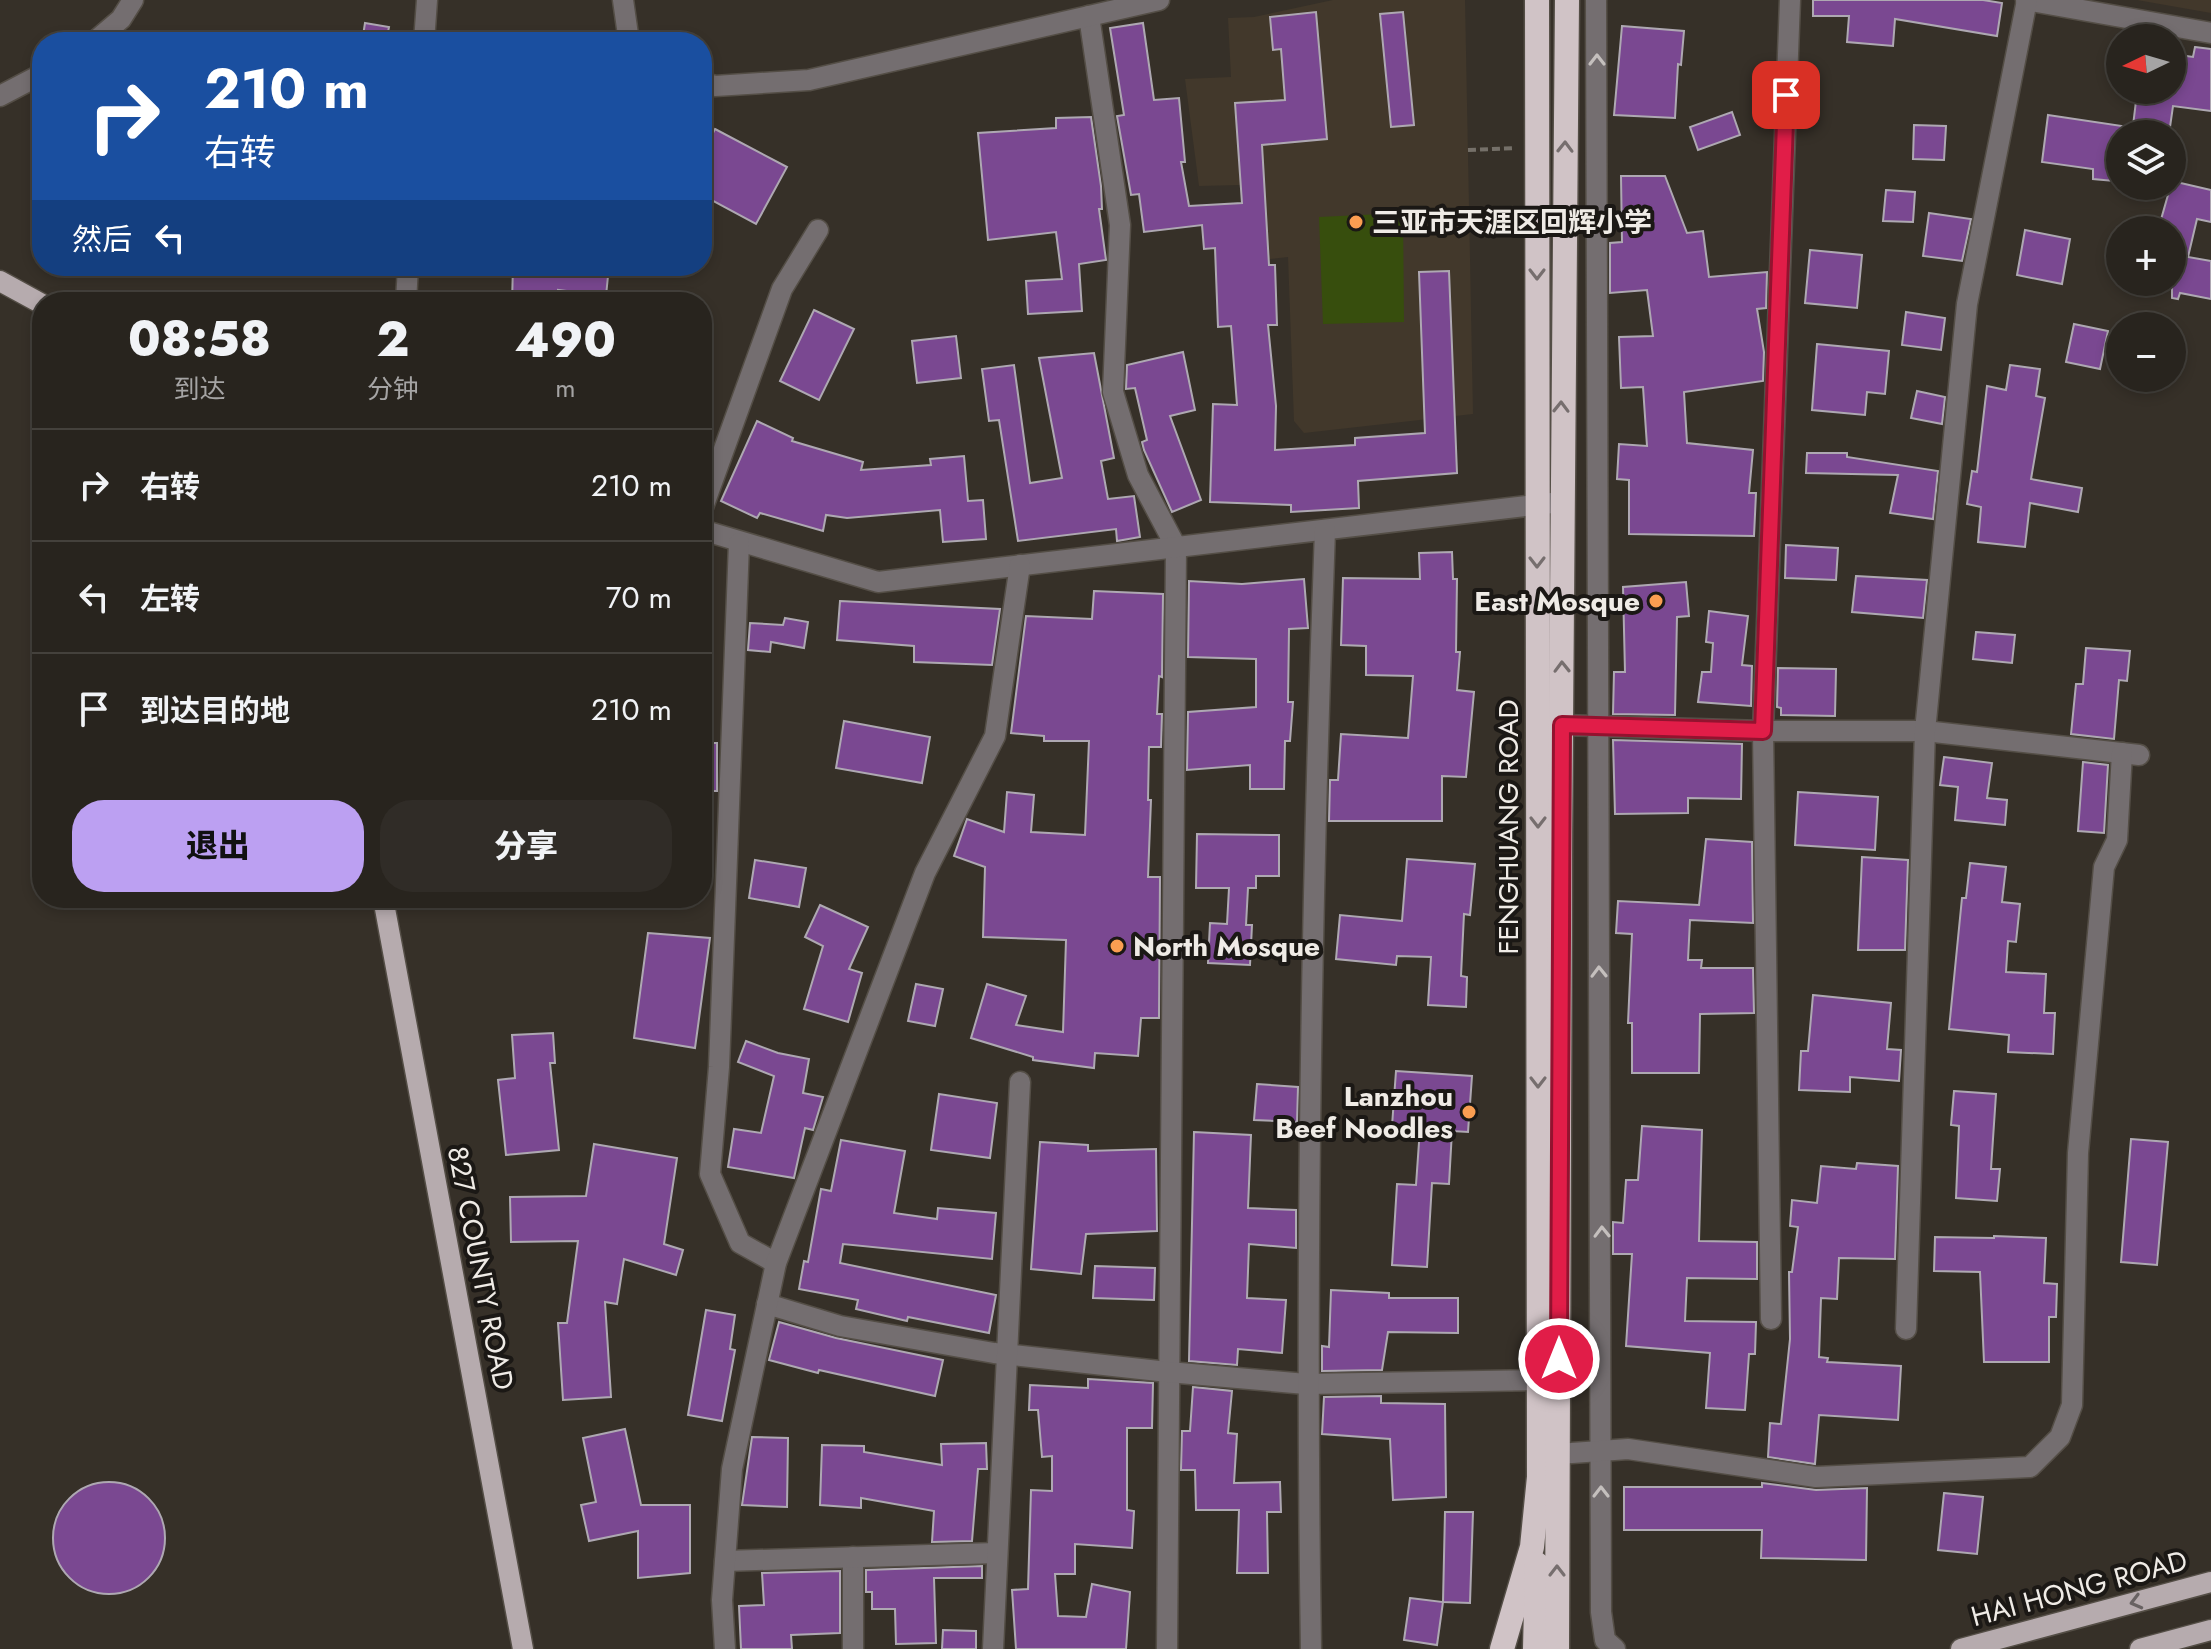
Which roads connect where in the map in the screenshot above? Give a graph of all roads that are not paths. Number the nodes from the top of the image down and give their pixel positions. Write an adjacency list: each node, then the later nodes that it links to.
1 (133, 0): 11 (street)
2 (427, 0): 12 (street)
3 (623, 0): 13 (street)
4 (1159, 0): 10 (street)
5 (1537, 0): 22 (highway, FENGHUANG ROAD, one-way to 22)
6 (1567, 0): 22 (highway, FENGHUANG ROAD, one-way to 6)
7 (1596, 0): 29 (street, one-way to 7)
8 (1790, 0): 30 (street)
9 (2027, 0): 14 (street); 31 (street)
10 (1089, 16): 16 (street); 26 (street)
11 (106, 32)
12 (425, 32)
13 (628, 32)
14 (2211, 33)
15 (32, 79): 17 (street)
16 (712, 85)
17 (0, 96)
18 (818, 230): 21 (street)
19 (0, 281): 20 (main road)
20 (32, 299)
21 (712, 482)
22 (1548, 504): 23 (street); 28 (highway, FENGHUANG ROAD, one-way to 22); 40 (highway, FENGHUANG ROAD, one-way to 40)
23 (1325, 530): 26 (street); 41 (street)
24 (712, 534): 25 (street)
25 (739, 543): 27 (street); 34 (street)
26 (1176, 547): 27 (street); 39 (street)
27 (1020, 565): 34 (street)
28 (1562, 725): 29 (street); 43 (highway, FENGHUANG ROAD)
29 (1596, 726): 30 (street); 42 (street, one-way to 29)
30 (1763, 731): 31 (street); 36 (street)
31 (1925, 731): 37 (street); 42 (street)
32 (385, 908): 50 (main road, 827 COUNTY ROAD)
33 (1020, 1082): 38 (street)
34 (776, 1263): 35 (street)
35 (767, 1304): 38 (street); 47 (street)
36 (1771, 1319)
37 (1906, 1329)
38 (1009, 1355): 39 (street); 45 (street)
39 (1168, 1372): 41 (street); 54 (street)
40 (1538, 1380): 41 (street); 44 (highway, FENGHUANG ROAD)
41 (1306, 1384): 55 (street)
42 (1601, 1451): 43 (street); 59 (street, one-way to 42)
43 (1558, 1454): 58 (highway, FENGHUANG ROAD, one-way to 43)
44 (1539, 1477): 56 (highway, FENGHUANG ROAD); 57 (highway)
45 (997, 1553): 46 (street); 53 (street)
46 (853, 1557): 47 (street); 52 (street)
47 (725, 1561): 51 (street)
48 (2211, 1582): 60 (main road, HAI HONG ROAD, one-way to 60)
49 (2211, 1630): 61 (main road)
50 (523, 1649)
51 (725, 1649)
52 (853, 1649)
53 (993, 1649)
54 (1167, 1649)
55 (1311, 1649)
56 (1502, 1649)
57 (1535, 1649)
58 (1557, 1649)
59 (1615, 1649)
60 (1961, 1649)
61 (2140, 1649)

